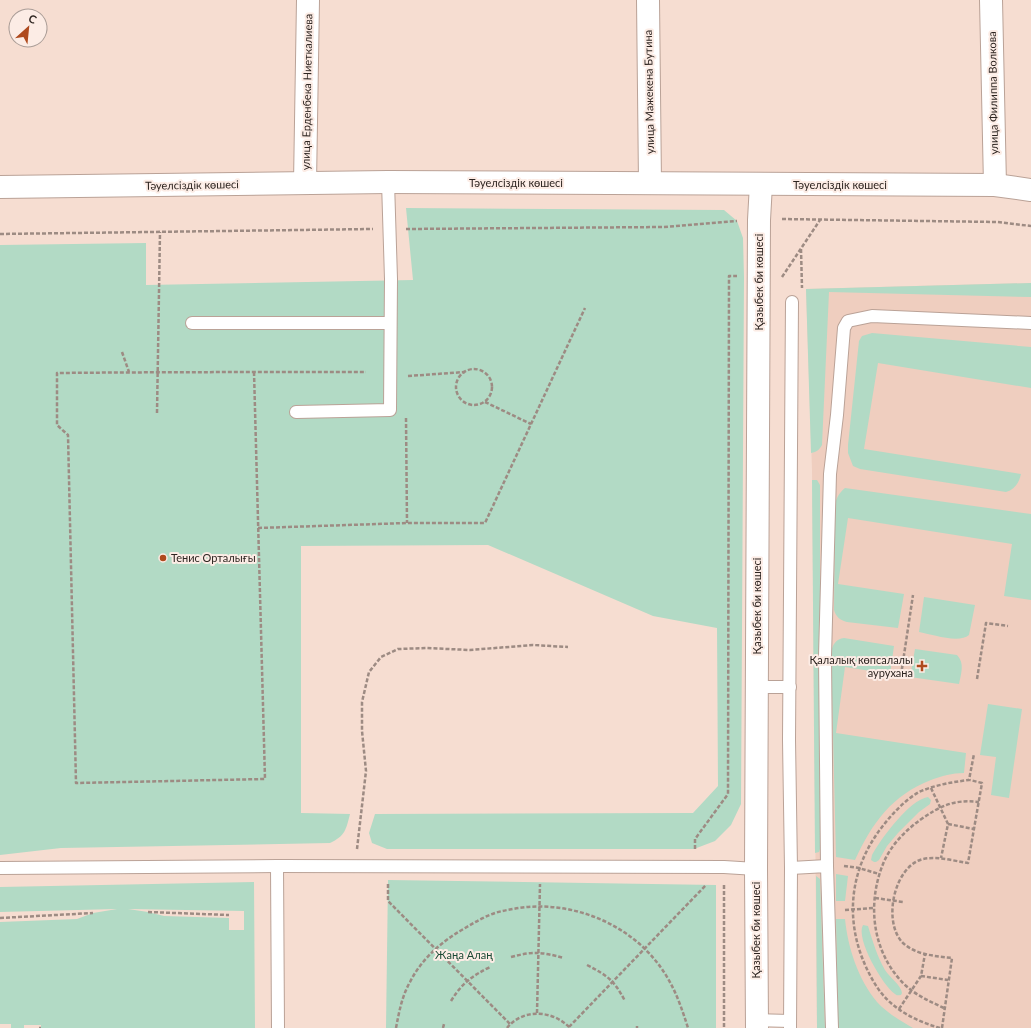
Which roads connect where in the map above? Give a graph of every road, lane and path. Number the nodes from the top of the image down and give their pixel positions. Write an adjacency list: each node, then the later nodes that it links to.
1 (308, 0): 5 (street, улица Ерденбека Ниеткалиева)
2 (648, 0): 6 (street, улица Мажекена Бутина)
3 (991, 0): 8 (street, улица Филиппа Волкова)
4 (388, 182): 5 (street, Тәуелсіздік көшесі); 6 (street, Тәуелсіздік көшесі); 13 (lane)
5 (305, 183): 9 (street, Тәуелсіздік көшесі)
6 (650, 184): 7 (street, Тәуелсіздік көшесі)
7 (761, 184): 8 (street, Тәуелсіздік көшесі); 11 (street, Қазыбек би көшесі)
8 (995, 186): 10 (street, Тәуелсіздік көшесі)
9 (0, 187)
10 (1031, 190)
11 (759, 220): 12 (path); 13 (path); 39 (street, Қазыбек би көшесі)
12 (1031, 226)
13 (390, 229): 14 (path); 19 (lane)
14 (160, 232): 15 (path); 22 (path)
15 (0, 234)
16 (792, 302): 38 (lane)
17 (585, 308): 31 (path)
18 (192, 323): 19 (lane)
19 (390, 323): 29 (lane)
20 (1031, 323): 50 (lane)
21 (122, 352): 26 (path)
22 (158, 372): 23 (path); 26 (path); 30 (path)
23 (254, 372): 24 (path); 32 (path)
24 (366, 372)
25 (465, 372): 27 (path); 28 (path); 28 (path)
26 (129, 373): 32 (path)
27 (405, 376)
28 (484, 402): 31 (path)
29 (296, 412)
30 (157, 413)
31 (531, 424): 32 (path)
32 (258, 528)
33 (913, 595): 36 (path)
34 (1008, 626): 37 (path)
35 (568, 647): 49 (path)
36 (901, 675)
37 (977, 680)
38 (790, 687): 39 (lane); 55 (lane)
39 (757, 688): 57 (street, Қазыбек би көшесі)
40 (974, 754): 41 (path)
41 (969, 780): 42 (path); 43 (path)
42 (931, 788): 44 (path); 56 (path)
43 (979, 802): 44 (path); 46 (path)
44 (940, 807): 45 (path); 58 (path)
45 (948, 824): 46 (path); 47 (path)
46 (974, 829): 47 (path)
47 (941, 858): 61 (path)
48 (277, 866): 49 (lane); 54 (lane); 93 (lane)
49 (355, 866): 52 (lane)
50 (827, 866): 55 (lane); 99 (lane)
51 (844, 866): 56 (path)
52 (539, 867): 53 (lane); 63 (path)
53 (724, 867): 57 (lane); 71 (path); 98 (path)
54 (0, 868)
55 (791, 868): 91 (lane)
56 (859, 868): 58 (path); 65 (path)
57 (756, 869): 90 (street, Қазыбек би көшесі)
58 (880, 874): 60 (path)
59 (388, 879): 70 (path)
60 (874, 898): 61 (path); 64 (path)
61 (893, 901): 62 (path); 73 (path)
62 (903, 902)
63 (539, 906): 70 (path); 71 (path); 72 (path)
64 (874, 908): 65 (path); 82 (path)
65 (853, 910): 86 (path)
66 (148, 912): 68 (path)
67 (93, 913): 69 (path)
68 (229, 914)
69 (0, 918)
70 (435, 949): 79 (path); 94 (path)
71 (644, 949): 81 (path); 97 (path)
72 (538, 953): 74 (path); 75 (path); 87 (path)
73 (925, 954): 78 (path); 80 (path)
74 (511, 957)
75 (564, 958)
76 (587, 965): 81 (path)
77 (490, 967): 79 (path)
78 (921, 976): 80 (path); 82 (path)
79 (466, 980): 83 (path); 89 (path)
80 (948, 980): 85 (path)
81 (613, 981): 84 (path); 92 (path)
82 (912, 990): 85 (path); 86 (path)
83 (451, 1001)
84 (626, 1001)
85 (944, 1008): 100 (path)
86 (899, 1009): 100 (path)
87 (537, 1013): 89 (path); 92 (path)
88 (444, 1024): 95 (path)
89 (510, 1024): 96 (path)
90 (757, 1024): 91 (lane)
91 (790, 1024)
92 (569, 1027)
93 (278, 1028)
94 (396, 1028)
95 (443, 1028)
96 (507, 1028)
97 (688, 1028)
98 (724, 1028)
99 (832, 1028)
100 (941, 1028)

